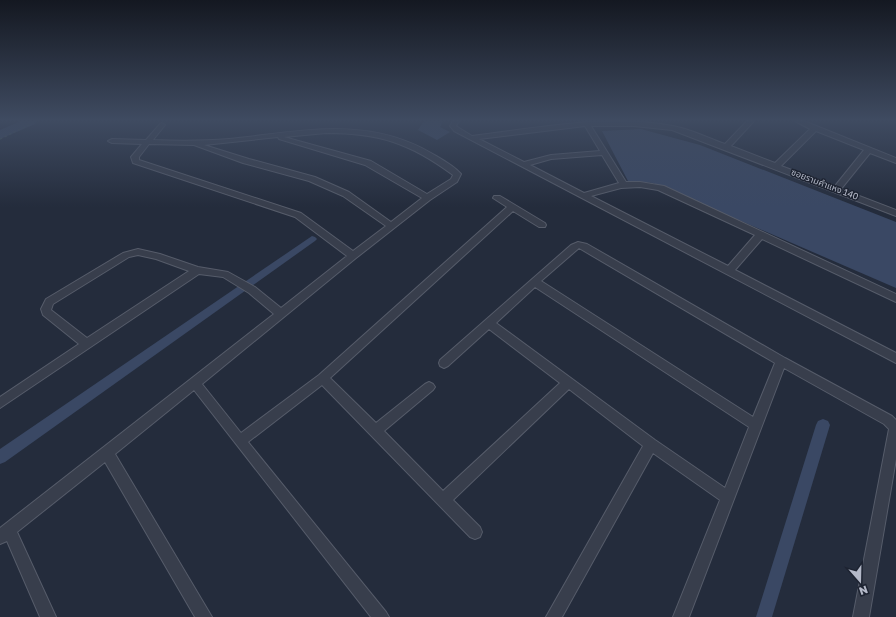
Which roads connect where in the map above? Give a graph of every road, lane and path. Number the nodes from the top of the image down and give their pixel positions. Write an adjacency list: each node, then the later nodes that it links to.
1 (142, 150): 25 (street)
2 (213, 150): 10 (street)
3 (322, 150): 18 (street)
4 (417, 150): 18 (street)
5 (494, 150): 13 (street)
6 (603, 150): 11 (street)
7 (733, 150): 14 (street, ซอยรามคำแหง 140)
8 (793, 150): 14 (street)
9 (868, 150): 12 (street); 16 (street)
10 (217, 151): 23 (street)
11 (605, 153): 13 (street); 15 (street)
12 (896, 161)
13 (523, 165): 17 (street)
14 (776, 166): 16 (street, ซอยรามคำแหง 140)
15 (623, 184): 17 (street); 24 (street)
16 (838, 189): 21 (street, ซอยรามคำแหง 140)
17 (583, 196): 27 (street)
18 (427, 198): 23 (street)
19 (497, 198): 20 (street)
20 (512, 207): 22 (street); 36 (street)
21 (896, 213)
22 (542, 225)
23 (392, 226): 25 (street)
24 (760, 235): 27 (street); 29 (street)
25 (353, 256): 30 (street)
26 (197, 270): 30 (street); 32 (street); 32 (street)
27 (729, 271): 33 (street)
28 (535, 282): 31 (street); 34 (street); 41 (street)
29 (896, 298)
30 (281, 314): 37 (street)
31 (489, 323): 35 (street); 38 (street)
32 (87, 344): 40 (street)
33 (896, 358)
34 (782, 361): 41 (street); 55 (street)
35 (444, 363)
36 (323, 378): 42 (street); 43 (street)
37 (195, 383): 43 (street); 45 (street)
38 (568, 383): 44 (street); 47 (street)
39 (428, 387): 42 (street)
40 (0, 403)
41 (756, 425): 46 (street)
42 (376, 431): 47 (street)
43 (240, 441): 52 (street)
44 (650, 444): 46 (street); 53 (street)
45 (107, 453): 49 (street); 51 (street)
46 (728, 498): 54 (street)
47 (444, 499): 48 (street)
48 (475, 532)
49 (5, 534): 50 (street)
50 (48, 617)
51 (204, 617)
52 (381, 617)
53 (554, 617)
54 (681, 617)
55 (862, 617)

